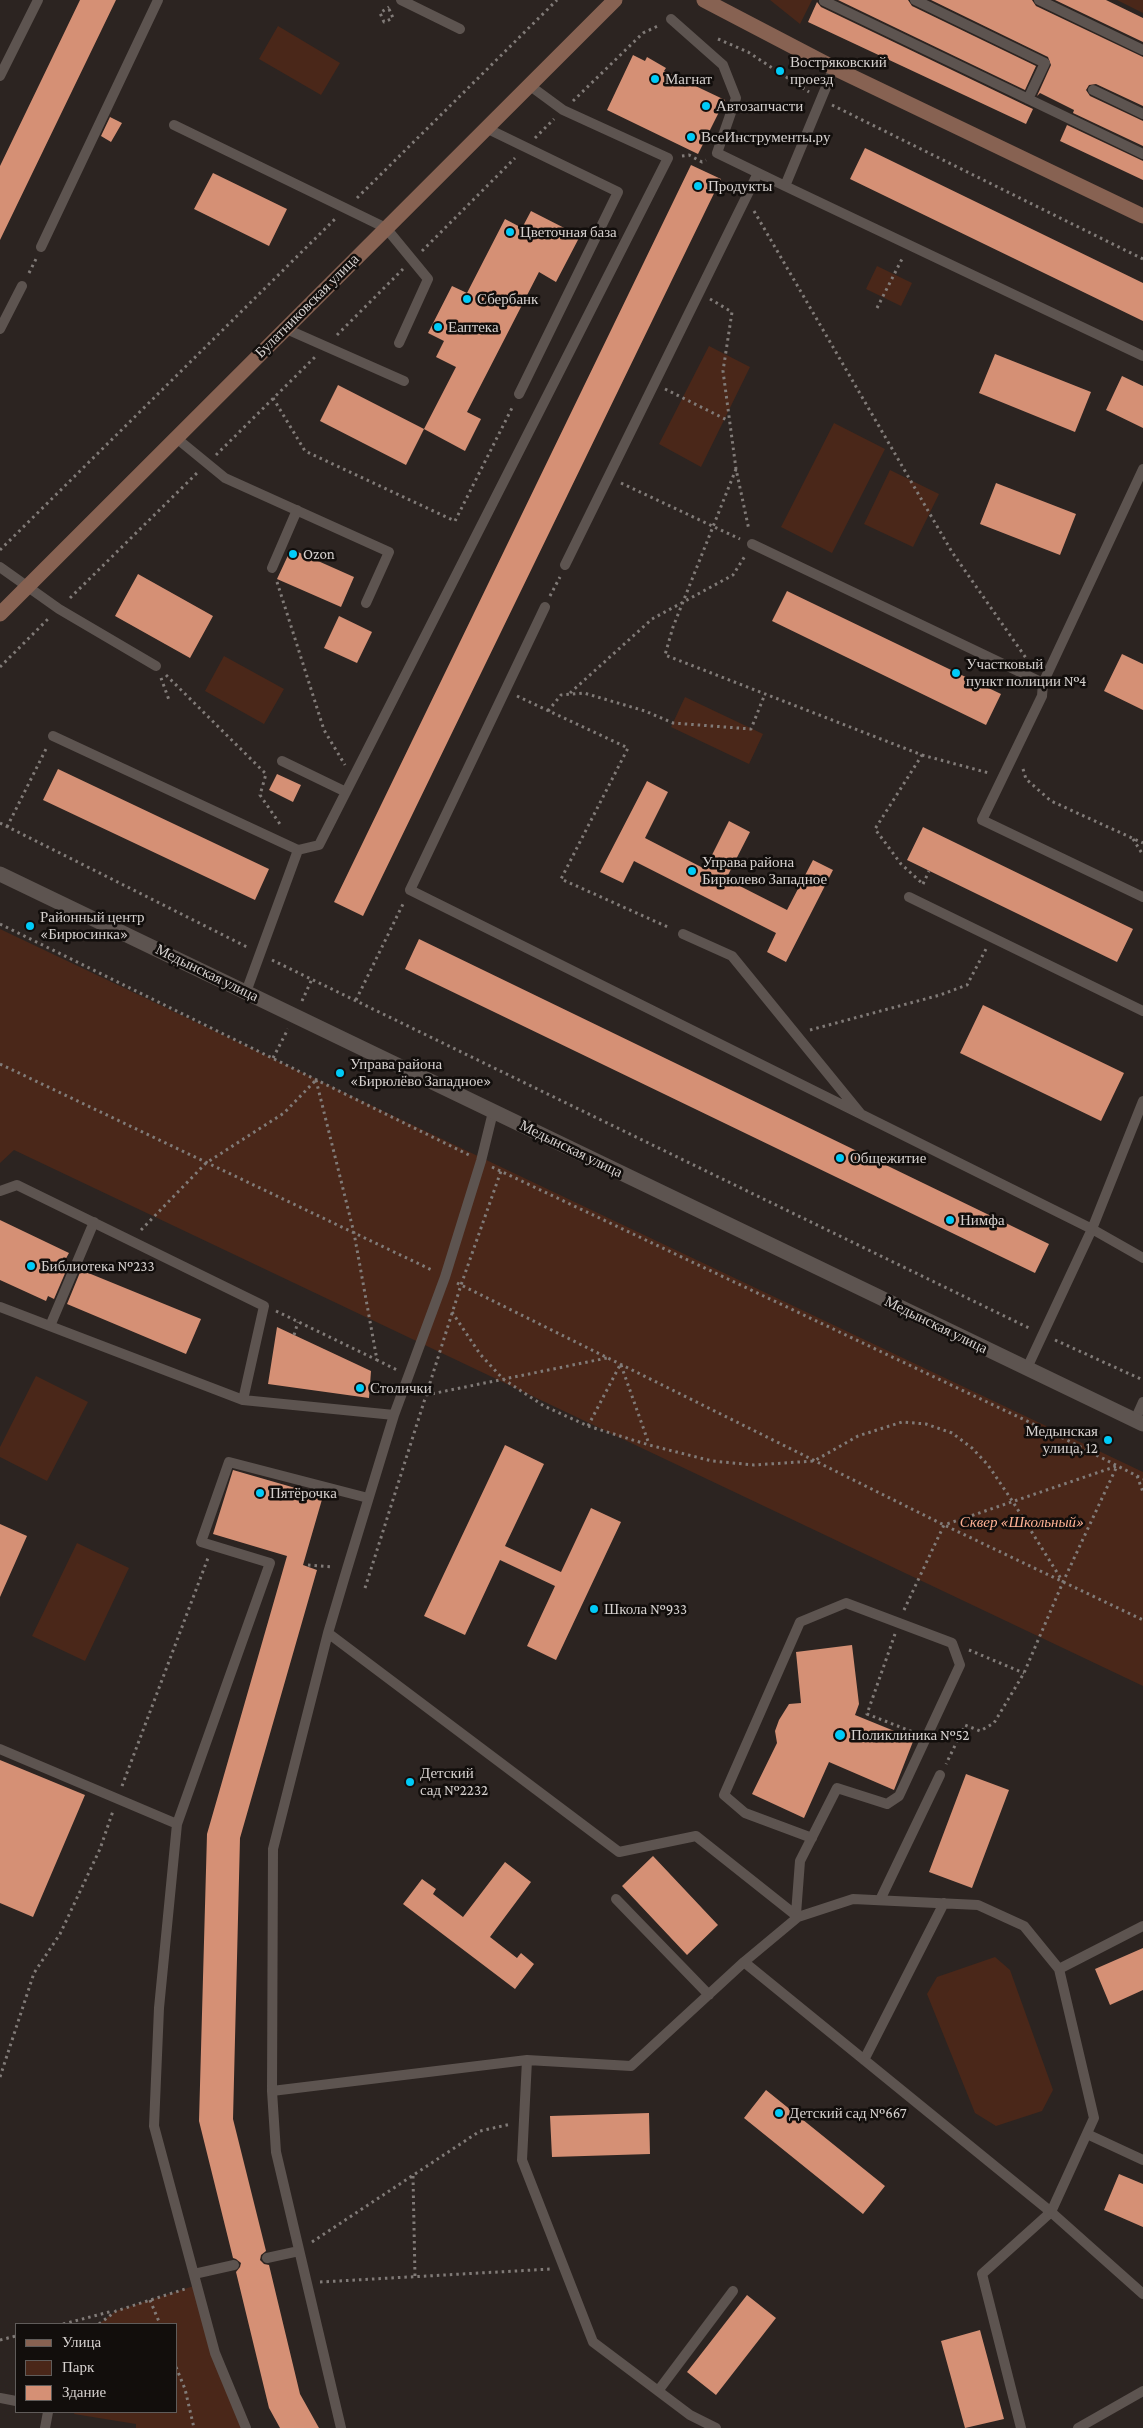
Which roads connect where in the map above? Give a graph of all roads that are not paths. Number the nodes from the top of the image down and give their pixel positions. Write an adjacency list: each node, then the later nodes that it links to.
1 (38, 0): 13 (lane)
2 (158, 0): 25 (lane)
3 (401, 0): 10 (lane)
4 (615, 0): 14 (street, Булатниковская улица)
5 (704, 0): 12 (street)
6 (915, 0): 16 (lane)
7 (1039, 0): 11 (lane)
8 (824, 1): 16 (lane)
9 (671, 19): 21 (lane)
10 (460, 29)
11 (1143, 50)
12 (834, 68): 22 (lane); 23 (street)
13 (0, 76)
14 (529, 85): 19 (street, Булатниковская улица); 48 (lane)
15 (1093, 90): 17 (lane)
16 (1028, 99): 20 (lane)
17 (1143, 114)
18 (174, 125): 24 (lane)
19 (486, 128): 24 (street, Булатниковская улица); 32 (lane)
20 (1143, 154)
21 (758, 173): 22 (lane); 37 (lane)
22 (785, 186): 30 (lane)
23 (1143, 216)
24 (386, 228): 27 (street, Булатниковская улица); 29 (lane)
25 (42, 247)
26 (22, 286): 28 (lane)
27 (284, 328): 31 (lane); 33 (street, Булатниковская улица)
28 (0, 329)
29 (399, 343)
30 (1143, 356)
31 (404, 381)
32 (519, 394)
33 (176, 437): 35 (lane); 40 (street, Булатниковская улица)
34 (1143, 469): 45 (lane)
35 (297, 510): 39 (lane); 41 (lane)
36 (752, 544): 45 (lane)
37 (565, 566)
38 (0, 567): 40 (lane)
39 (272, 568)
40 (28, 586): 43 (street, Булатниковская улица); 44 (lane)
41 (366, 603)
42 (545, 607): 58 (lane)
43 (0, 614)
44 (156, 666)
45 (1043, 683): 52 (lane)
46 (53, 736): 49 (lane)
47 (282, 761): 48 (lane)
48 (346, 792): 49 (lane)
49 (298, 850): 54 (lane)
50 (0, 874): 54 (street, Медынская улица)
51 (909, 897): 55 (lane)
52 (1143, 898)
53 (683, 934): 58 (lane)
54 (246, 992): 57 (street, Медынская улица)
55 (1143, 1011)
56 (1143, 1101): 61 (lane)
57 (493, 1112): 65 (street, Медынская улица); 68 (lane)
58 (862, 1116): 61 (lane)
59 (0, 1191): 60 (lane)
60 (94, 1222): 64 (lane); 66 (lane)
61 (1092, 1229): 62 (lane); 65 (lane)
62 (1143, 1258)
63 (0, 1307): 64 (lane)
64 (50, 1326): 66 (lane)
65 (1028, 1368): 69 (street, Медынская улица)
66 (243, 1400): 68 (lane)
67 (1143, 1402): 69 (lane)
68 (394, 1415): 70 (lane)
69 (1139, 1422)
70 (368, 1498): 71 (lane); 74 (lane)
71 (328, 1633): 79 (lane); 86 (lane)
72 (0, 1749): 74 (lane)
73 (940, 1775): 77 (lane)
74 (177, 1824): 93 (lane)
75 (812, 1838): 75 (lane); 79 (lane)
76 (616, 1899): 83 (lane)
77 (880, 1900): 78 (lane); 79 (lane)
78 (944, 1903): 82 (lane); 85 (lane)
79 (797, 1916): 81 (lane)
80 (1143, 1926): 82 (lane)
81 (744, 1962): 83 (lane); 85 (lane)
82 (1059, 1969): 87 (lane)
83 (709, 1994): 84 (lane)
84 (527, 2060): 86 (lane); 96 (lane)
85 (864, 2060): 89 (lane)
86 (272, 2091): 90 (lane)
87 (1086, 2134): 88 (lane); 89 (lane)
88 (1143, 2160)
89 (1051, 2212): 95 (lane); 105 (lane)
90 (299, 2251): 91 (lane); 103 (lane)
91 (267, 2258)
92 (234, 2265): 93 (lane)
93 (194, 2274): 102 (lane)
94 (733, 2291): 96 (lane)
95 (1143, 2294)
96 (658, 2391): 104 (lane)
97 (1143, 2391): 106 (lane)
98 (0, 2398): 99 (lane)
99 (15, 2401)
100 (48, 2413): 101 (lane)
101 (45, 2428)
102 (246, 2428)
103 (341, 2428)
104 (716, 2428)
105 (1021, 2428)
106 (1078, 2428)

